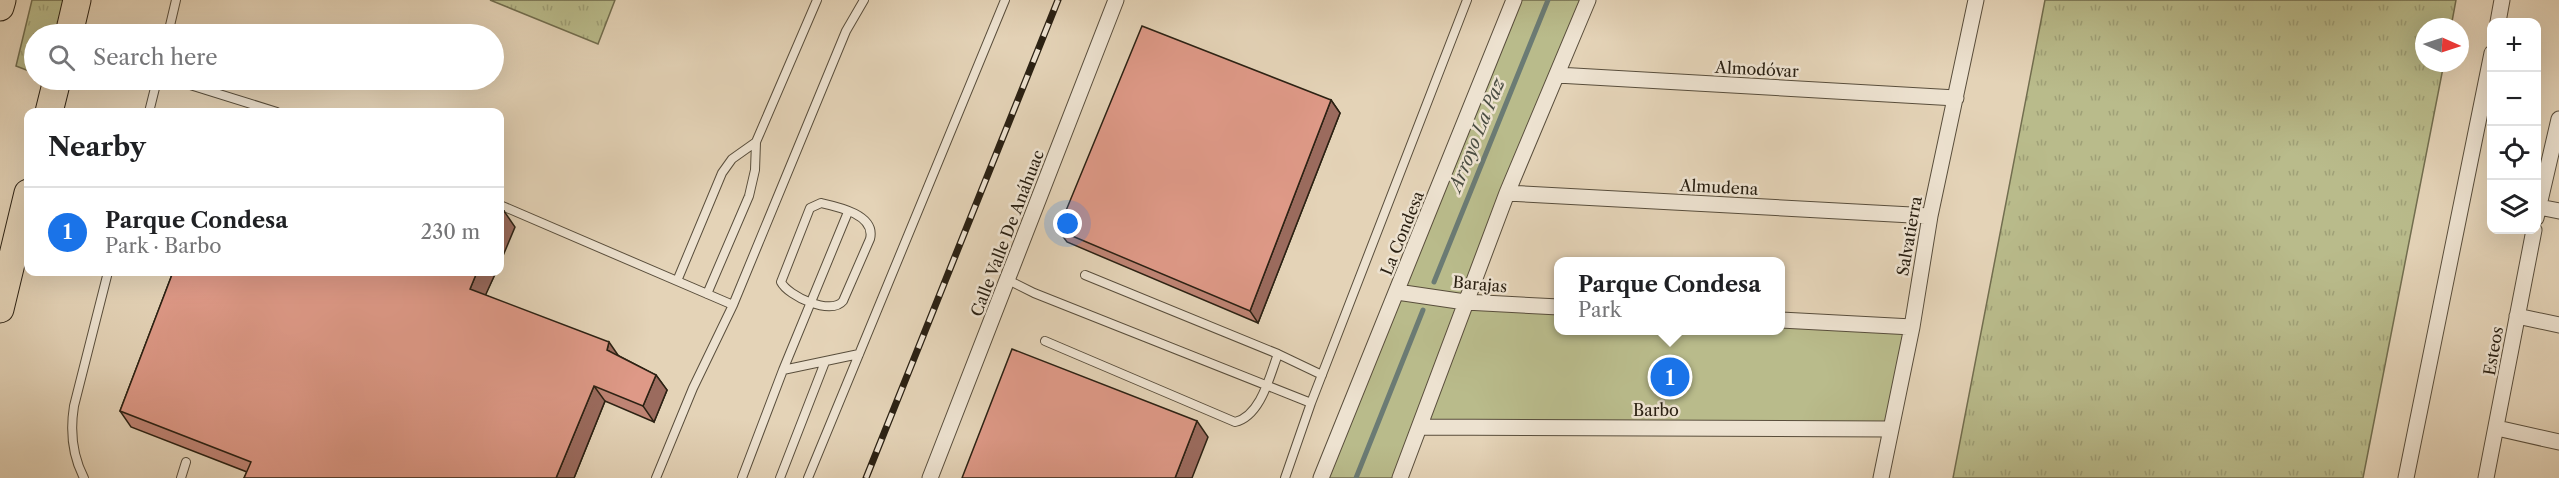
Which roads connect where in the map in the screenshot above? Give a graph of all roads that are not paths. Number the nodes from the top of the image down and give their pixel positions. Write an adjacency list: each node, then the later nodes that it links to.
1 (2, 0): 13 (highway)
2 (77, 0): 15 (highway)
3 (176, 0): 16 (lane)
4 (817, 0): 27 (lane)
5 (864, 0): 45 (lane)
6 (1005, 0): 53 (lane)
7 (1116, 0): 39 (street, Calle Valle De Anáhuac)
8 (1467, 0): 57 (lane)
9 (1514, 0): 41 (street, La Condesa)
10 (1588, 0): 18 (street)
11 (1976, 0): 22 (street, Salvatierra)
12 (2502, 0): 14 (street)
13 (0, 7)
14 (2499, 18)
15 (71, 24)
16 (170, 24)
17 (2488, 72): 76 (street)
18 (1557, 75): 22 (street, Almodóvar); 28 (street)
19 (54, 90): 23 (highway)
20 (154, 90): 24 (lane)
21 (206, 90): 25 (lane)
22 (1956, 98): 35 (street, Salvatierra)
23 (50, 108)
24 (150, 108)
25 (264, 108)
26 (2559, 119): 29 (street)
27 (756, 142): 40 (lane); 42 (lane)
28 (1507, 193): 35 (street, Almudena); 44 (street)
29 (2541, 200)
30 (504, 207): 40 (lane)
31 (24, 210): 47 (highway)
32 (2559, 211): 34 (street)
33 (848, 212): 43 (lane); 43 (lane); 43 (lane)
34 (2541, 213)
35 (1930, 216): 51 (street, Salvatierra)
36 (2533, 234): 48 (street, Esteos)
37 (1085, 275): 54 (lane)
38 (107, 276): 65 (lane)
39 (1008, 280): 58 (lane); 71 (street, Calle Valle De Anáhuac)
40 (677, 281): 42 (lane)
41 (1397, 292): 44 (street, Barajas); 73 (street, La Condesa)
42 (707, 294): 45 (lane)
43 (811, 302): 56 (lane)
44 (1465, 302): 46 (street, Barajas); 60 (street)
45 (733, 305): 67 (lane)
46 (1554, 307)
47 (0, 309)
48 (2517, 316): 50 (street); 61 (street, Esteos)
49 (1785, 320): 51 (street)
50 (2559, 325)
51 (1912, 327): 62 (street, Salvatierra)
52 (1045, 341): 58 (lane)
53 (859, 354): 55 (lane); 70 (lane)
54 (1278, 354): 57 (lane); 58 (lane)
55 (825, 362): 56 (lane); 69 (lane)
56 (783, 370): 68 (lane)
57 (1322, 375): 59 (lane)
58 (1266, 385): 59 (lane)
59 (1311, 403): 72 (lane)
60 (1420, 427): 62 (street, Barbo); 74 (street)
61 (2497, 428): 63 (street); 77 (street, Esteos)
62 (1891, 429): 75 (street, Salvatierra)
63 (2559, 442)
64 (186, 462): 66 (lane)
65 (84, 478)
66 (181, 478)
67 (657, 478)
68 (742, 478)
69 (780, 478)
70 (807, 478)
71 (930, 478)
72 (1285, 478)
73 (1321, 478)
74 (1400, 478)
75 (1881, 478)
76 (2406, 478)
77 (2486, 478)

